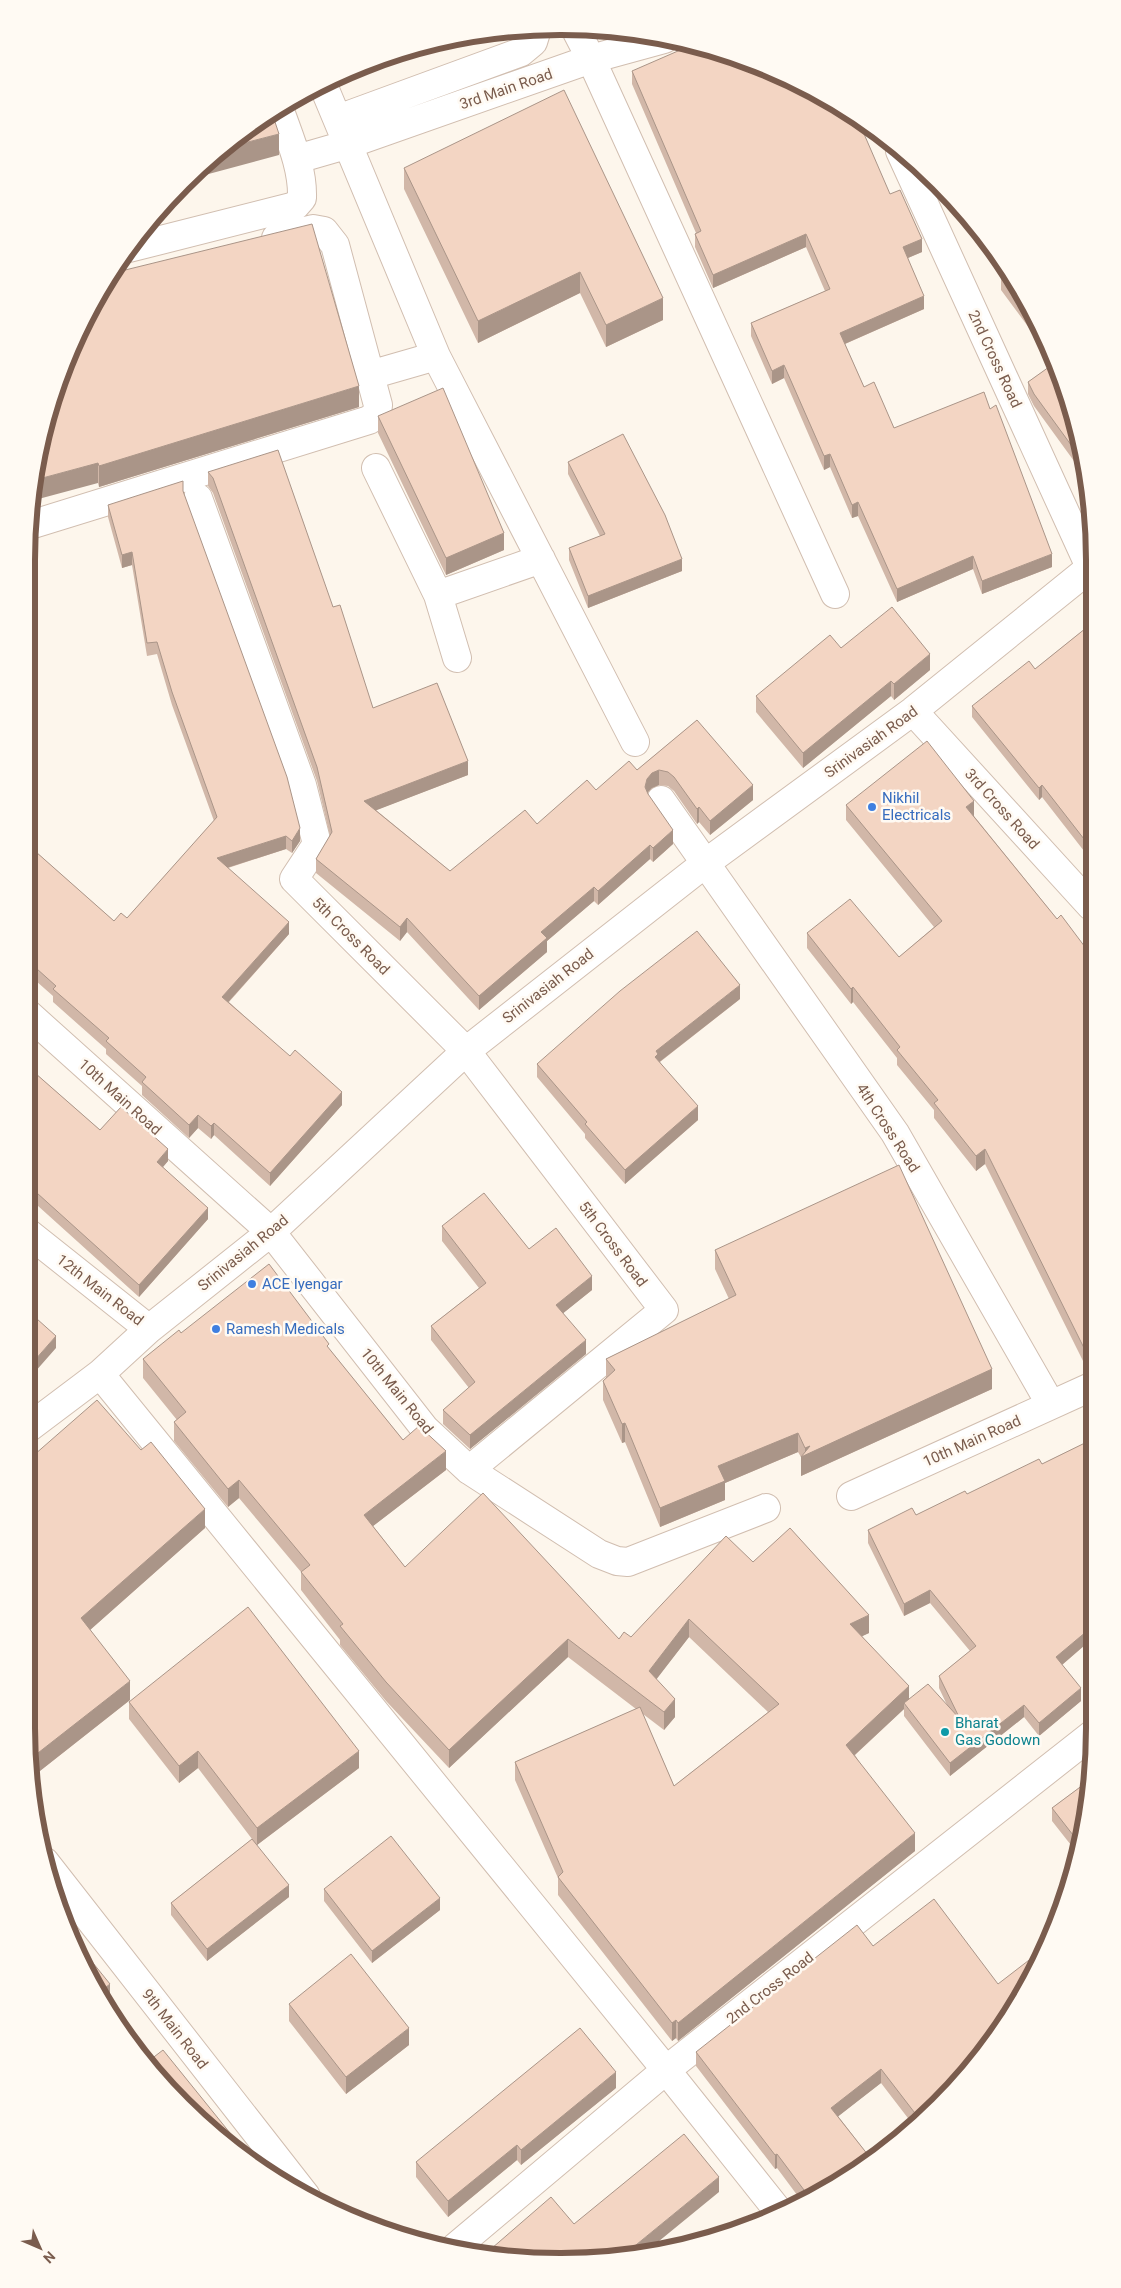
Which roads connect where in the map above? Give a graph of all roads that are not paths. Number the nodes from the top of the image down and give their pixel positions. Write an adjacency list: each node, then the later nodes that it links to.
1 (535, 36): 7 (street)
2 (579, 36): 4 (street)
3 (651, 43): 4 (street, 3rd Main Road)
4 (591, 60): 8 (street, 3rd Main Road); 21 (street)
5 (326, 90): 7 (street)
6 (282, 116): 9 (street)
7 (338, 119): 8 (street)
8 (349, 144): 9 (street, 3rd Main Road); 13 (street)
9 (296, 159): 12 (street)
10 (906, 164): 19 (street, 2nd Cross Road)
11 (255, 243): 14 (street)
12 (141, 245)
13 (436, 356): 14 (street); 18 (street)
14 (370, 375): 17 (street)
15 (376, 468): 22 (street)
16 (198, 498): 30 (street, 5th Cross Road)
17 (36, 523)
18 (541, 559): 22 (street); 25 (street)
19 (1086, 559)
20 (1086, 571): 24 (street, Srinivasiah Road)
21 (835, 594)
22 (438, 595): 23 (street)
23 (457, 658)
24 (913, 711): 27 (street, Srinivasiah Road); 28 (street, 3rd Cross Road)
25 (635, 742)
26 (661, 800): 27 (street, 4th Cross Road)
27 (707, 862): 30 (street, Srinivasiah Road); 36 (street, 4th Cross Road)
28 (1086, 901)
29 (35, 1020): 31 (street, 10th Main Road)
30 (466, 1051): 31 (street, Srinivasiah Road); 38 (street, 5th Cross Road)
31 (271, 1232): 33 (street, Srinivasiah Road); 38 (street, 10th Main Road)
32 (35, 1238): 33 (street, 12th Main Road)
33 (149, 1329): 34 (street, Srinivasiah Road)
34 (100, 1374): 37 (street, Srinivasiah Road); 43 (street)
35 (1086, 1389): 36 (street, 10th Main Road)
36 (1051, 1405): 39 (street, 10th Main Road)
37 (35, 1422)
38 (469, 1470): 40 (street, 10th Main Road)
39 (851, 1496)
40 (766, 1508)
41 (1086, 1740): 43 (street, 2nd Cross Road)
42 (63, 1896): 44 (street, 9th Main Road)
43 (666, 2070): 45 (street); 46 (street, 2nd Cross Road)
44 (293, 2179)
45 (775, 2207)
46 (460, 2243)

